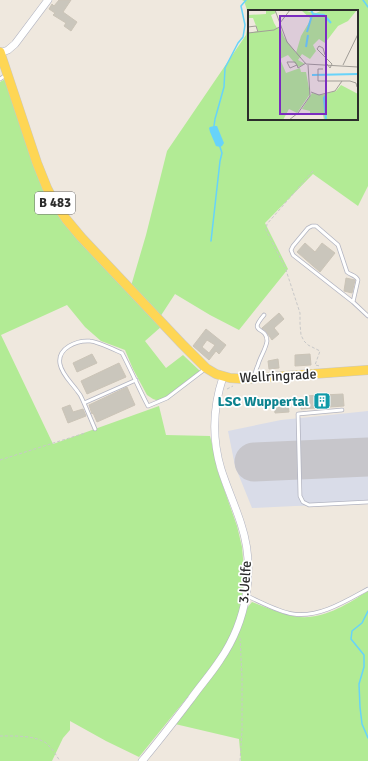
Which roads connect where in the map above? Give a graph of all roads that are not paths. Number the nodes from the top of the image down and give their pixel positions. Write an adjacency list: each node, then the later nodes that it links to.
1 (48, 0): 2 (street)
2 (0, 52): 3 (main road, B 483)
3 (4, 77): 7 (main road, Wellringrade / B 483)
4 (353, 302): 4 (lane); 6 (lane)
5 (264, 315): 10 (lane)
6 (368, 316)
7 (206, 368): 9 (main road, Wellringrade / B 483); 11 (lane)
8 (368, 370): 10 (main road, Wellringrade / B 483)
9 (223, 377): 10 (main road, Wellringrade / B 483); 17 (street, 3.Uelfe)
10 (254, 379)
11 (136, 380): 12 (lane); 12 (lane)
12 (84, 403): 14 (lane)
13 (342, 410): 15 (lane)
14 (95, 429)
15 (368, 502)
16 (368, 589): 17 (lane)
17 (246, 595): 18 (street, 3.Uelfe)
18 (142, 761)

